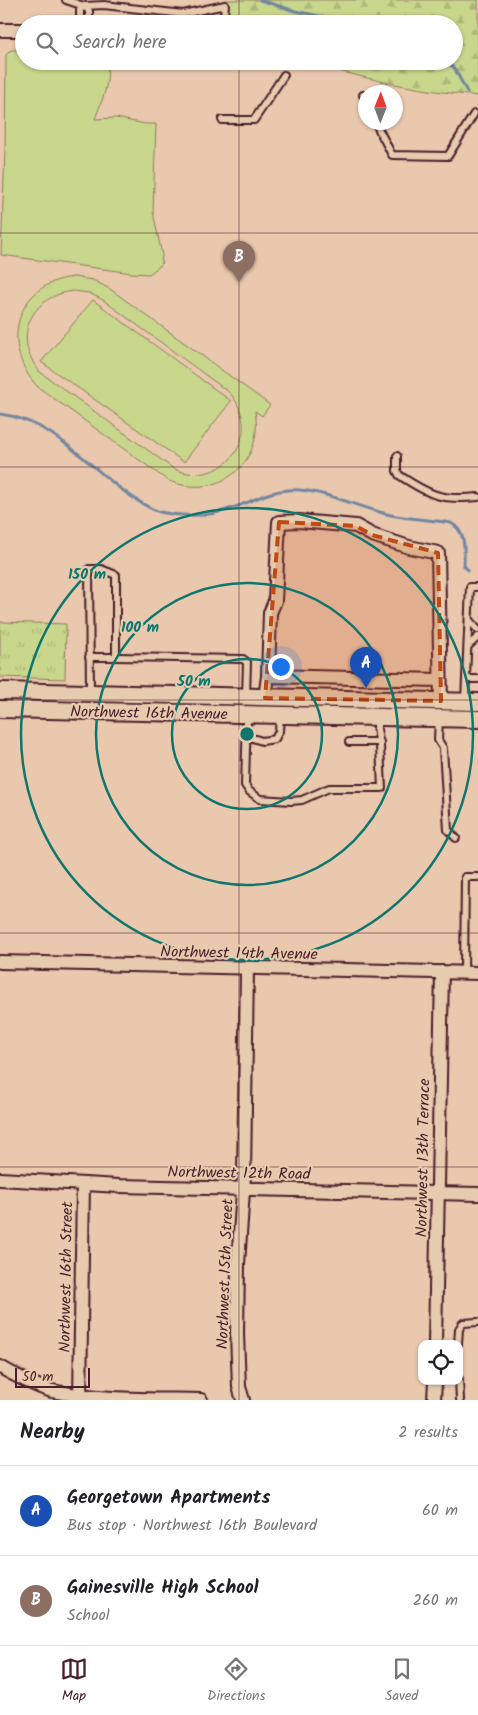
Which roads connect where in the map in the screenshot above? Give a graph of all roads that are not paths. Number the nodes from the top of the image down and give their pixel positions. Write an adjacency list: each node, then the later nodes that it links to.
1 (66, 0): 2 (lane)
2 (84, 6): 3 (lane); 4 (lane)
3 (89, 15)
4 (224, 15)
5 (0, 30): 6 (street)
6 (15, 30)
7 (284, 75): 9 (lane)
8 (474, 114): 10 (lane)
9 (222, 120)
10 (379, 130)
11 (397, 456): 12 (lane)
12 (478, 497)
13 (478, 587): 14 (lane)
14 (469, 620): 15 (lane); 17 (lane)
15 (478, 630)
16 (478, 637): 17 (lane)
17 (468, 646): 18 (lane); 22 (lane)
18 (478, 646)
19 (89, 657): 20 (lane); 20 (lane); 26 (lane)
20 (116, 657): 28 (lane)
21 (268, 676): 24 (street); 24 (street); 29 (street)
22 (466, 679): 23 (lane); 31 (lane)
23 (478, 679)
24 (440, 680): 30 (street)
25 (0, 691): 26 (main road, Northwest 16th Avenue)
26 (90, 693): 27 (main road, Northwest 16th Avenue)
27 (154, 695): 28 (main road, Northwest 16th Avenue); 33 (main road)
28 (246, 697): 29 (main road, Northwest 16th Avenue)
29 (265, 698): 30 (main road, Northwest 16th Avenue); 34 (main road)
30 (441, 701): 31 (main road, Northwest 16th Avenue)
31 (472, 702)
32 (0, 709): 33 (main road, Northwest 16th Avenue)
33 (151, 712): 34 (main road, Northwest 16th Avenue)
34 (254, 714): 35 (main road, Northwest 16th Avenue); 39 (lane)
35 (280, 715): 36 (main road, Northwest 16th Avenue); 39 (lane)
36 (377, 716): 37 (main road, Northwest 16th Avenue); 41 (lane)
37 (439, 718): 38 (main road, Northwest 16th Avenue); 42 (lane)
38 (478, 718)
39 (246, 736): 41 (lane)
40 (349, 742): 41 (lane)
41 (380, 742)
42 (456, 838)
43 (478, 877): 47 (lane)
44 (0, 962): 45 (street, Northwest 14th Avenue)
45 (247, 969): 46 (street, Northwest 14th Avenue); 51 (street, Northwest 15th Street)
46 (442, 972): 47 (street, Northwest 14th Avenue); 52 (street, Northwest 13th Terrace)
47 (464, 973): 48 (street, Northwest 14th Avenue)
48 (478, 974)
49 (0, 1179): 50 (street, Northwest 12th Road)
50 (82, 1184): 51 (street, Northwest 12th Road); 60 (street, Northwest 16th Street)
51 (243, 1188): 52 (street, Northwest 12th Road); 62 (street, Northwest 15th Street)
52 (438, 1192): 53 (street, Northwest 12th Road); 55 (street, Northwest 13th Terrace)
53 (478, 1194)
54 (478, 1322): 56 (lane)
55 (435, 1340)
56 (458, 1340)
57 (0, 1367): 60 (street)
58 (435, 1385): 63 (street)
59 (459, 1385): 64 (lane)
60 (80, 1398): 61 (street)
61 (202, 1400)
62 (243, 1400)
63 (434, 1400)
64 (460, 1400)

